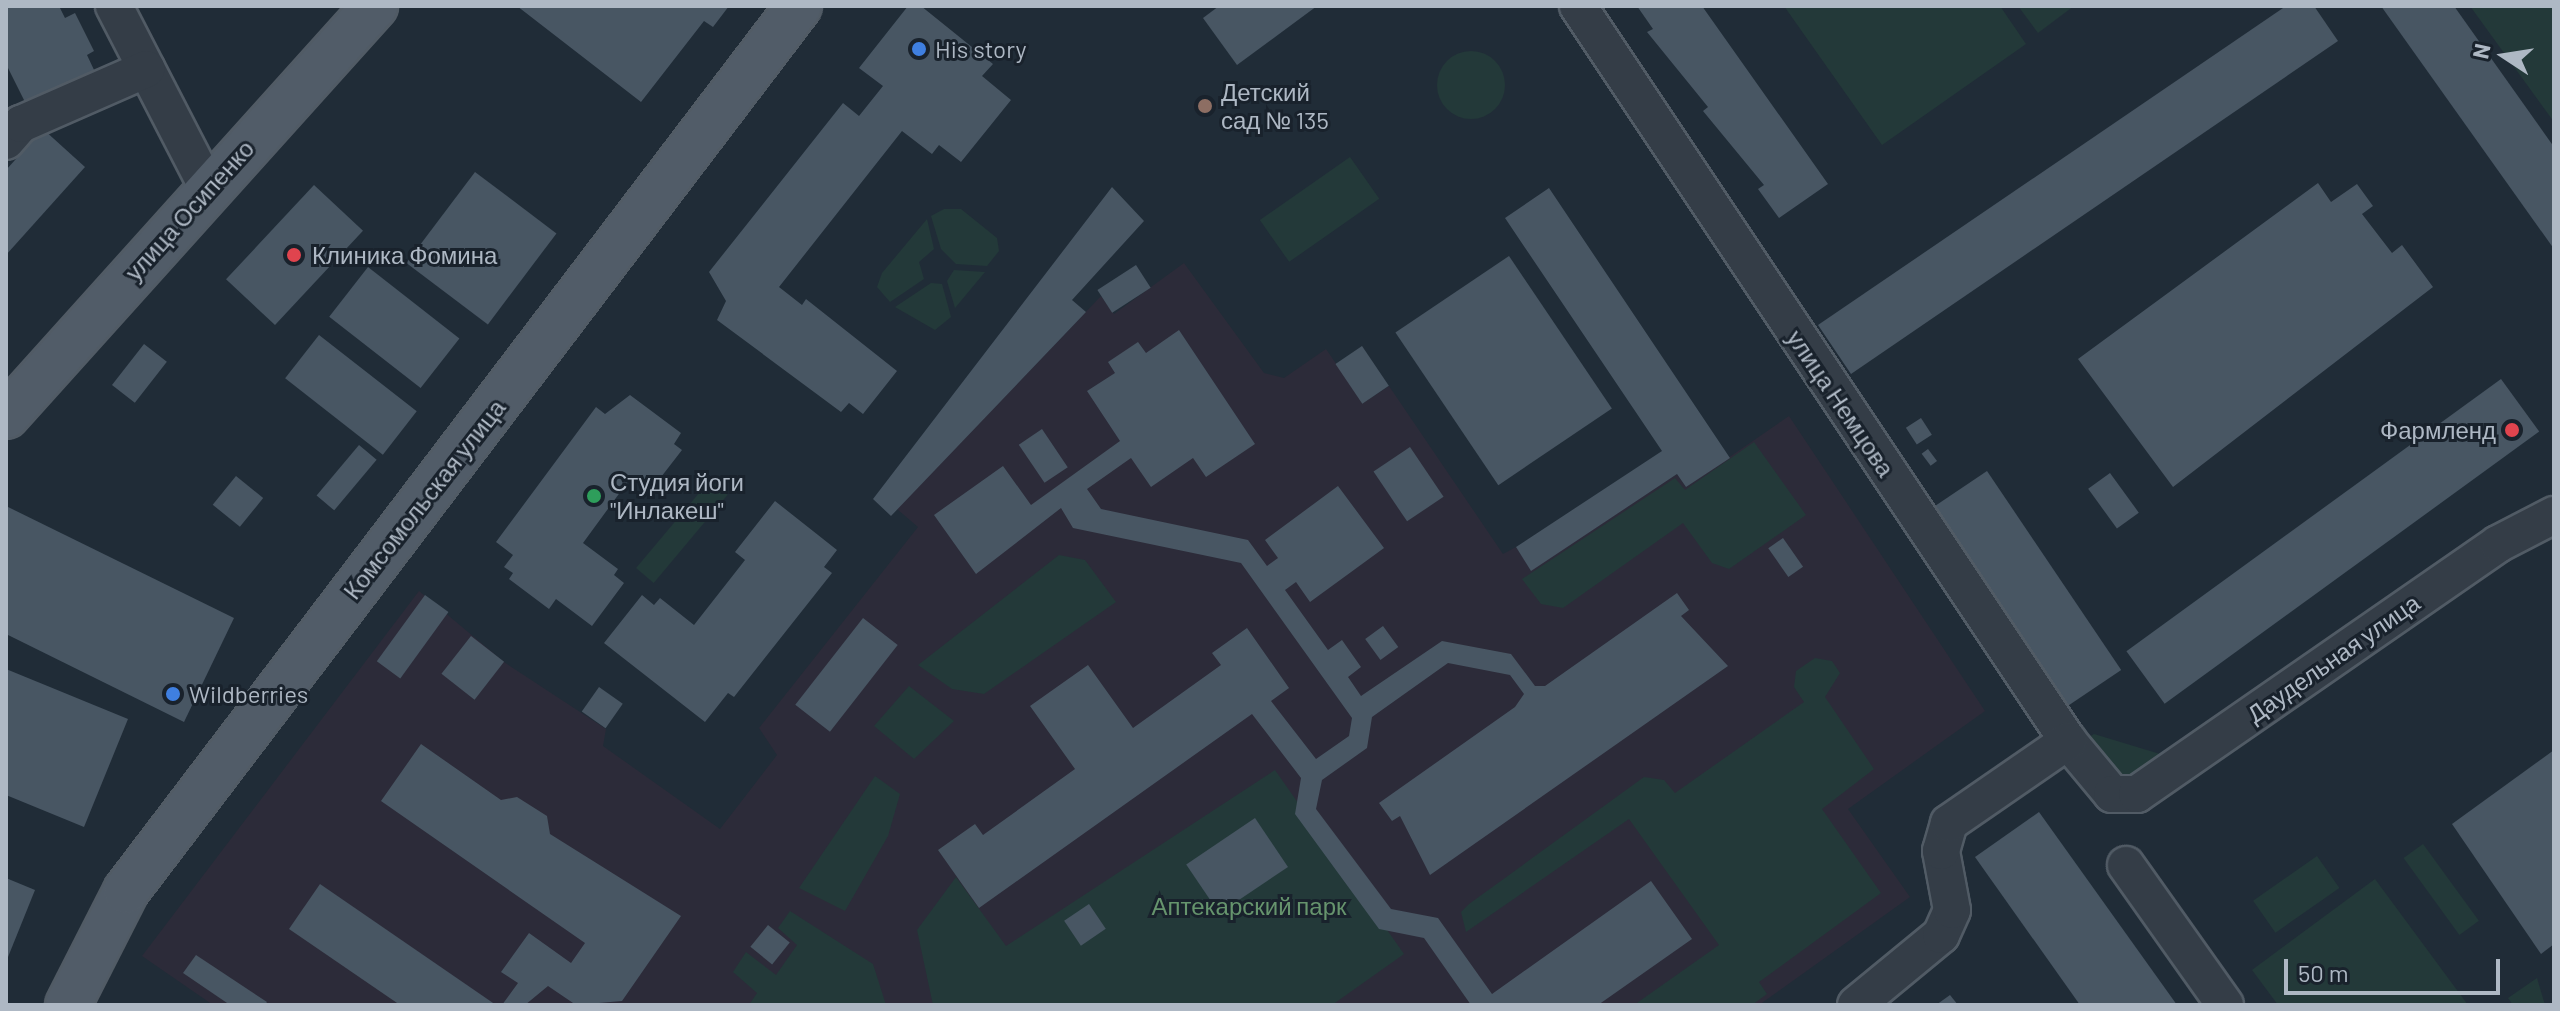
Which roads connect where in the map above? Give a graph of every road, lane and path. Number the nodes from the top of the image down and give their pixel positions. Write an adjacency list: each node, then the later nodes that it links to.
1 (114, 6): 5 (street)
2 (375, 6): 7 (main road, улица Осипенко)
3 (799, 6): 13 (main road, Комсомольская улица)
4 (1578, 6): 10 (street, улица Немцова)
5 (146, 69): 6 (street); 7 (street)
6 (6, 141)
7 (208, 188): 8 (main road, улица Осипенко)
8 (6, 416)
9 (2554, 515): 11 (street, Даудельная улица)
10 (2068, 741): 11 (street, улица Немцова); 14 (street)
11 (2112, 794)
12 (2126, 865): 15 (street)
13 (68, 1005)
14 (1856, 1005)
15 (2225, 1005)

